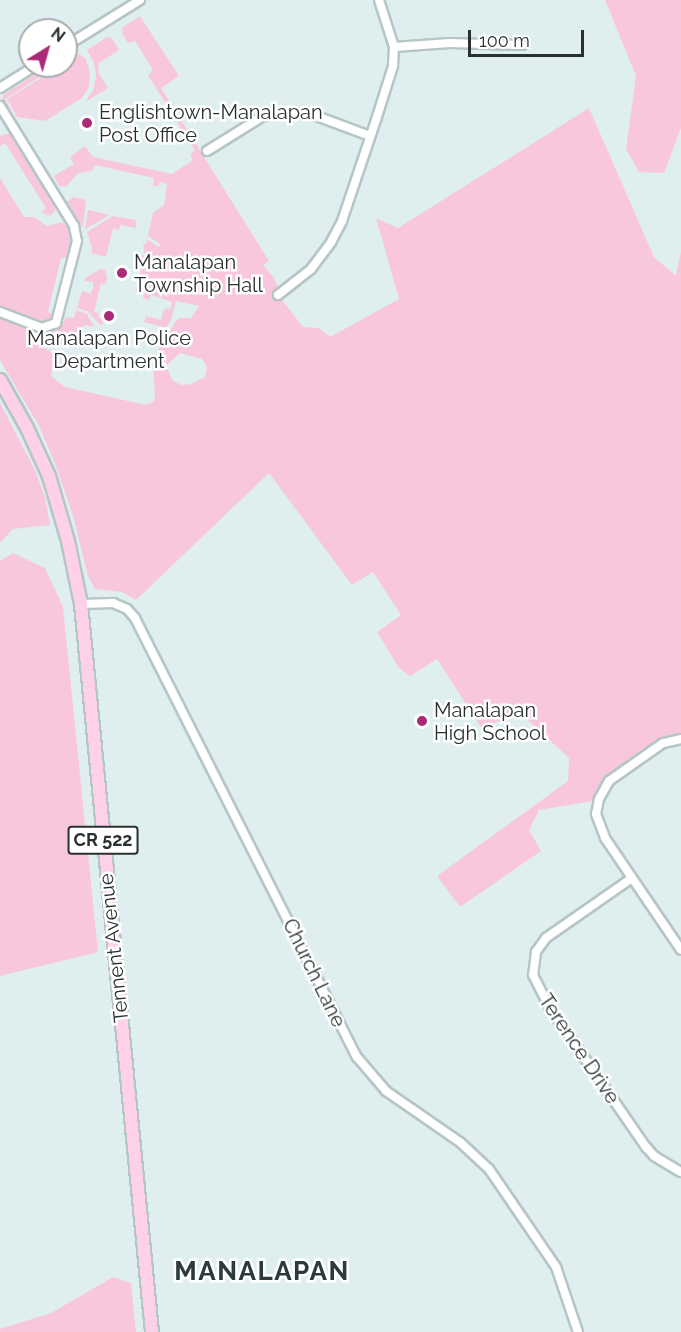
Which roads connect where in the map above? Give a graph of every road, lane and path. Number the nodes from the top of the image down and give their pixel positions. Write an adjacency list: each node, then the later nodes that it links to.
1 (140, 0): 3 (street)
2 (379, 0): 5 (street)
3 (78, 39)
4 (522, 45): 5 (street)
5 (394, 47): 9 (street)
6 (18, 77): 7 (street)
7 (0, 88)
8 (0, 106): 12 (street)
9 (370, 136): 10 (street); 11 (street)
10 (207, 151)
11 (278, 295)
12 (0, 312)
13 (0, 380): 14 (main road, Tennent Avenue / CR 522)
14 (81, 604): 19 (main road, Tennent Avenue / CR 522); 20 (street, Church Lane)
15 (681, 739): 16 (street)
16 (632, 878): 17 (street); 18 (street, Terence Drive)
17 (681, 950)
18 (681, 1172)
19 (152, 1332)
20 (578, 1332)

